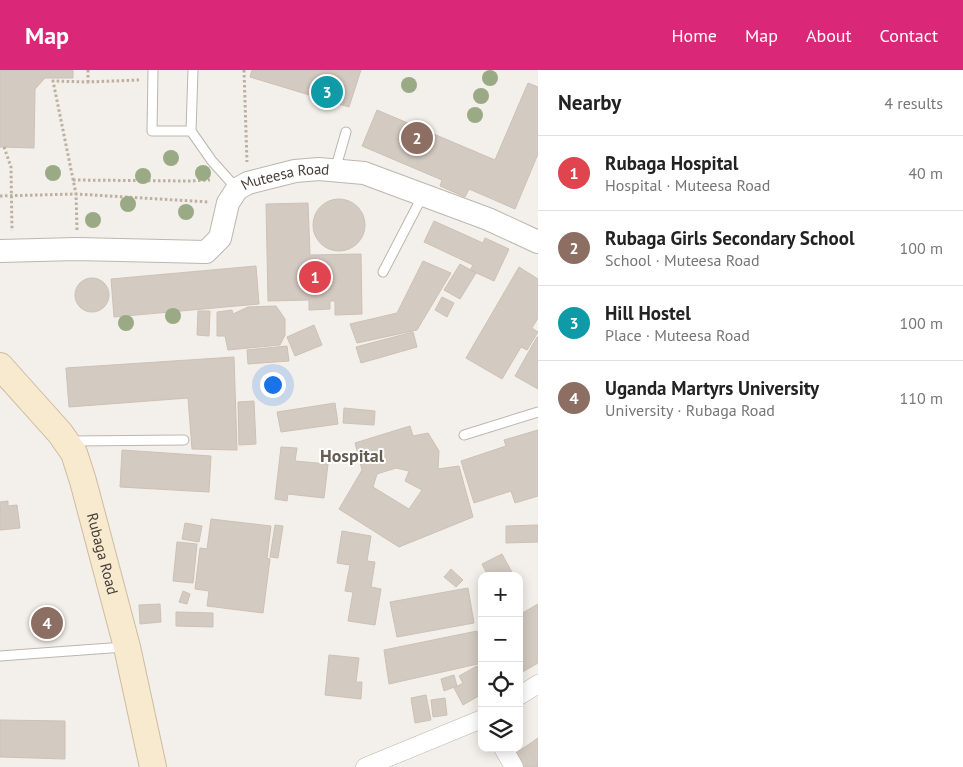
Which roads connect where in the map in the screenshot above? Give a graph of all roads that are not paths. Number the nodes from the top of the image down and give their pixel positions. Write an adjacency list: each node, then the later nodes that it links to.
1 (194, 70): 3 (lane)
2 (152, 74): 3 (lane)
3 (191, 131): 6 (lane)
4 (346, 132): 5 (lane)
5 (335, 170): 6 (street, Muteesa Road); 7 (street, Muteesa Road)
6 (236, 188): 9 (street, Muteesa Road)
7 (423, 195): 8 (street, Muteesa Road); 10 (lane)
8 (538, 242)
9 (6, 251)
10 (383, 272)
11 (0, 366): 15 (main road, Rubaga Road)
12 (538, 412): 13 (lane)
13 (464, 435)
14 (184, 440): 15 (lane)
15 (65, 441): 16 (main road, Rubaga Road)
16 (127, 647): 17 (lane); 22 (main road, Rubaga Road)
17 (0, 656)
18 (538, 684): 19 (street)
19 (523, 693)
20 (478, 721): 23 (street)
21 (505, 752): 24 (street)
22 (153, 767)
23 (366, 767)
24 (514, 767)

